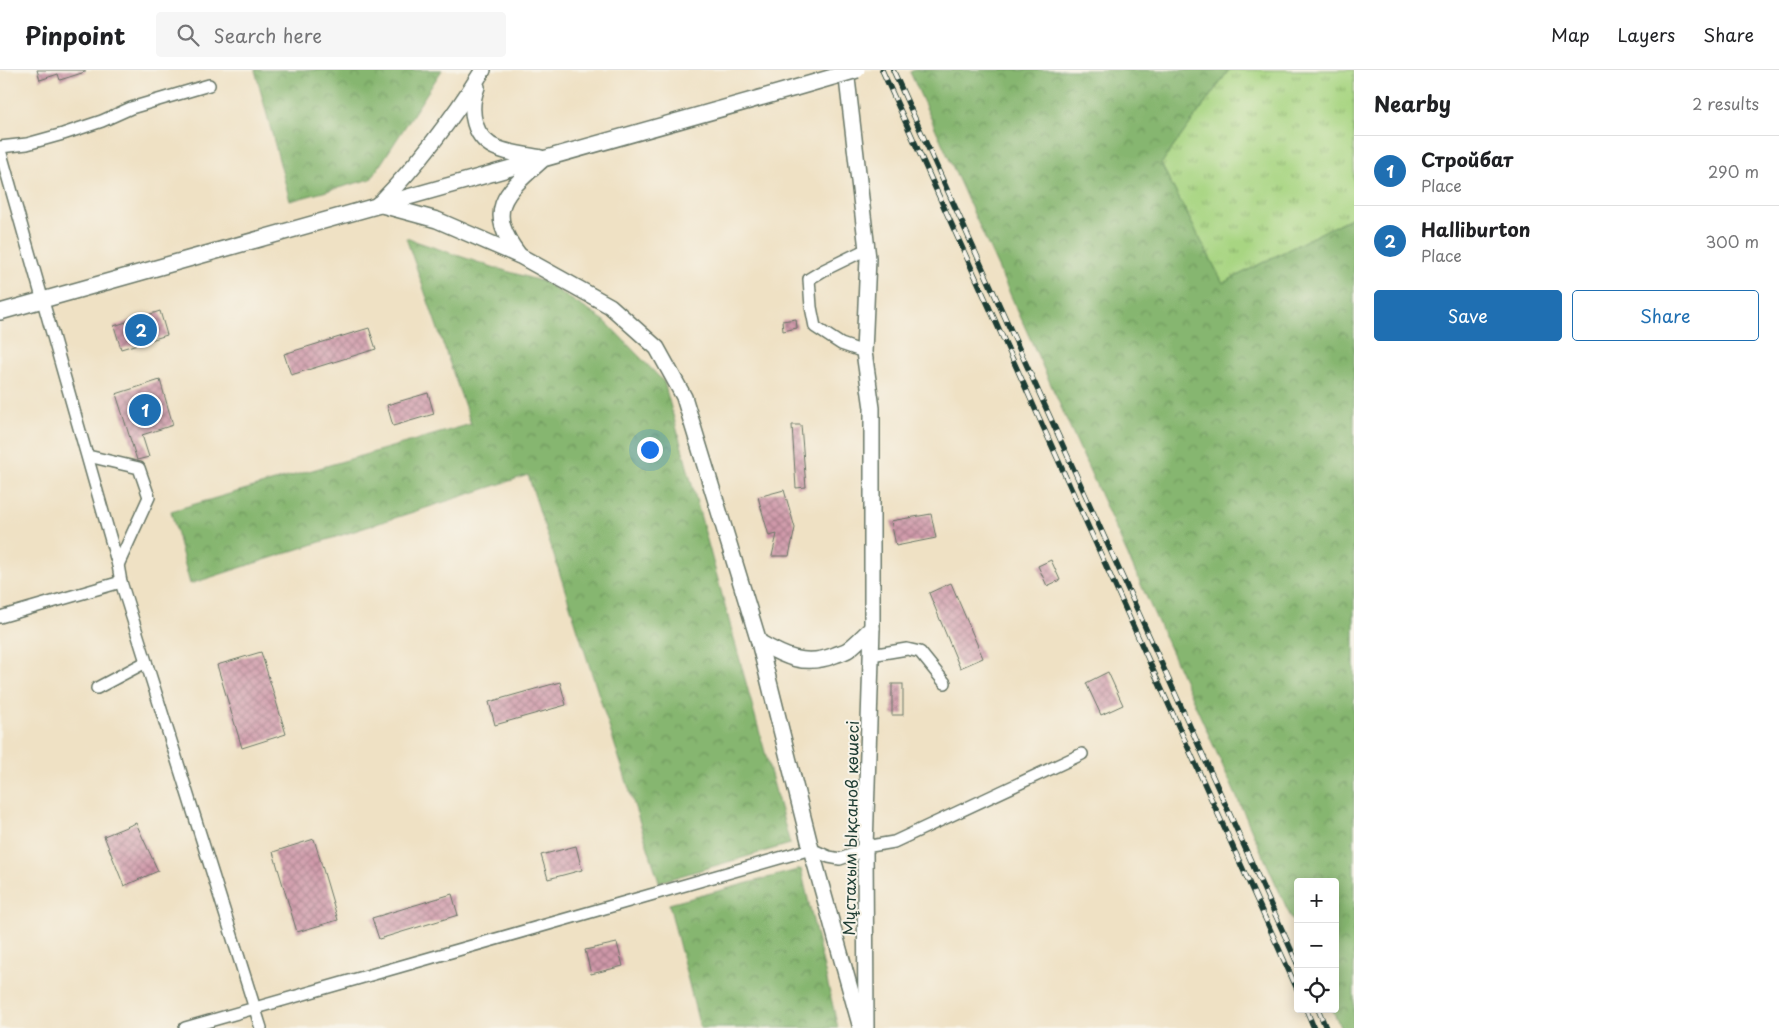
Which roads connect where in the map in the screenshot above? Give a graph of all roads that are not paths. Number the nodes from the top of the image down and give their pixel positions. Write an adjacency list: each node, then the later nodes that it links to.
1 (846, 70): 8 (main road, Мұстахым Ықсанов көшесі)
2 (857, 70): 6 (main road, bridge)
3 (483, 71): 6 (main road); 7 (main road)
4 (209, 85): 5 (street)
5 (0, 148): 10 (street)
6 (544, 158): 7 (main road); 9 (main road)
7 (378, 204): 9 (main road); 10 (main road)
8 (866, 249): 12 (main road, Мұстахым Ықсанов көшесі); 12 (street)
9 (520, 256): 18 (main road)
10 (43, 299): 11 (main road); 13 (street)
11 (0, 312)
12 (864, 352): 17 (main road, Мұстахым Ықсанов көшесі)
13 (88, 456): 14 (street); 14 (street)
14 (118, 565): 15 (street)
15 (121, 582): 16 (street); 20 (street)
16 (0, 617)
17 (872, 628): 18 (main road); 19 (main road, Мұстахым Ықсанов көшесі)
18 (759, 642): 25 (main road)
19 (871, 655): 21 (street); 24 (main road, Мұстахым Ықсанов көшесі)
20 (146, 662): 22 (street); 26 (street)
21 (945, 683)
22 (96, 688)
23 (1082, 754): 24 (street)
24 (865, 847): 25 (street); 30 (main road, Мұстахым Ықсанов көшесі)
25 (811, 849): 26 (street); 29 (main road)
26 (255, 1008): 27 (street); 28 (street)
27 (186, 1028)
28 (261, 1028)
29 (861, 1028)
30 (866, 1028)

